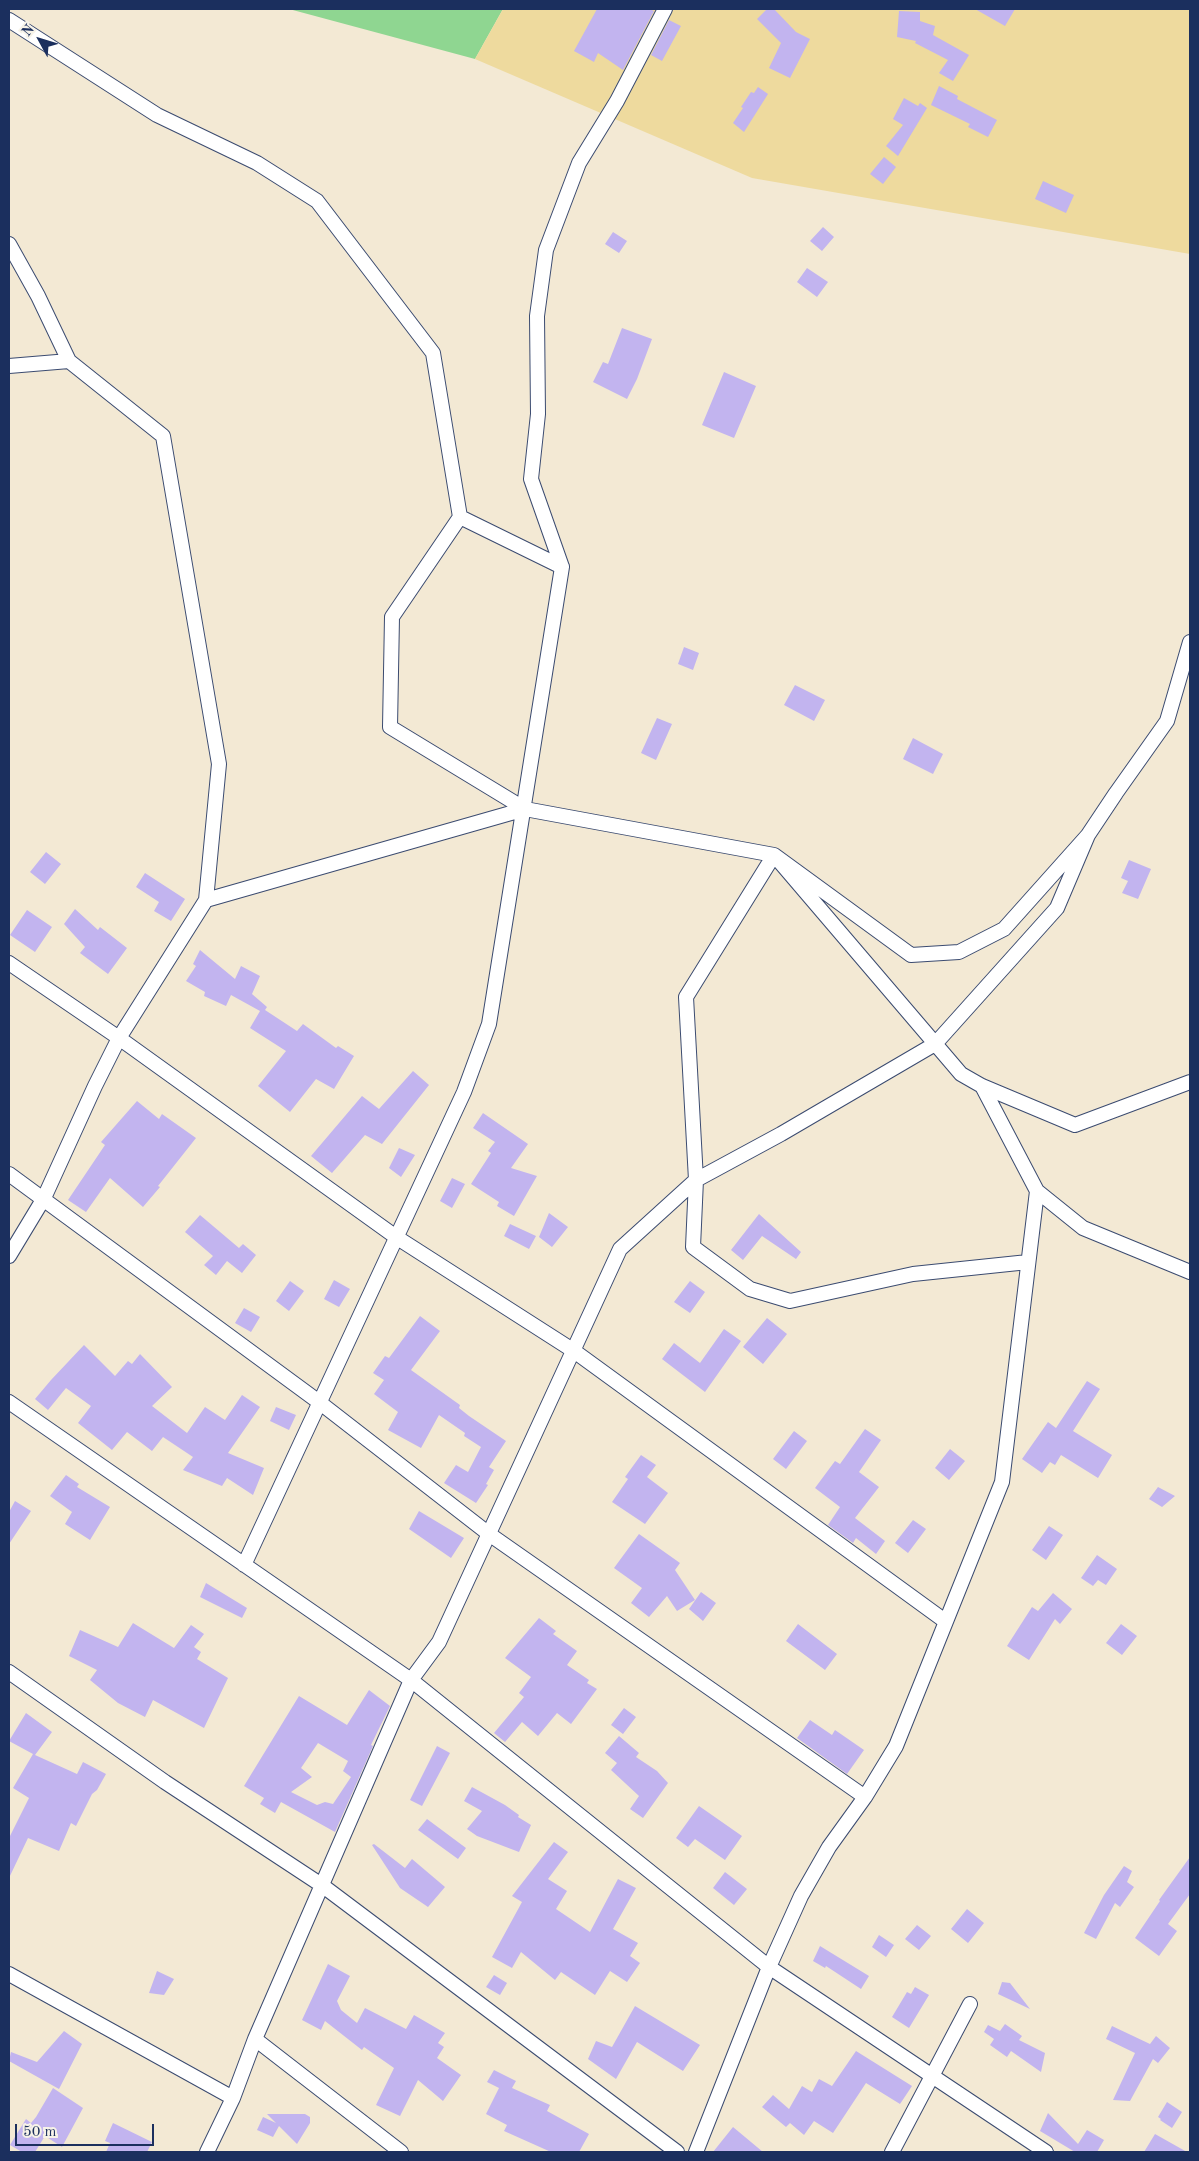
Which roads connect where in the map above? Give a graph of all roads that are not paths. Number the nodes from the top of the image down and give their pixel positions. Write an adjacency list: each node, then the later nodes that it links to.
1 (665, 9): 7 (street)
2 (9, 20): 6 (street)
3 (9, 244): 4 (street)
4 (69, 361): 5 (street); 12 (street)
5 (9, 366)
6 (460, 517): 7 (street); 9 (street)
7 (562, 567): 9 (street)
8 (1190, 642): 10 (street)
9 (525, 809): 11 (street); 12 (street); 22 (street)
10 (1088, 835): 11 (street); 15 (street)
11 (774, 855): 15 (street); 19 (street)
12 (206, 900): 14 (street)
13 (9, 963): 14 (street)
14 (119, 1038): 21 (street); 22 (street)
15 (936, 1044): 17 (street); 19 (street)
16 (1190, 1082): 17 (street)
17 (982, 1086): 20 (street)
18 (9, 1174): 21 (street)
19 (696, 1180): 24 (street); 26 (street)
20 (1037, 1191): 24 (street); 25 (street)
21 (44, 1198): 23 (street); 28 (street)
22 (396, 1237): 26 (street); 28 (street)
23 (9, 1256)
24 (1028, 1262): 31 (street)
25 (1190, 1272)
26 (574, 1351): 29 (street); 31 (street)
27 (9, 1402): 30 (street)
28 (319, 1402): 29 (street); 30 (street)
29 (489, 1534): 33 (street); 34 (street)
30 (244, 1565): 33 (street)
31 (945, 1621): 34 (street)
32 (9, 1672): 35 (street)
33 (411, 1680): 35 (street); 36 (street)
34 (865, 1797): 36 (street)
35 (323, 1886): 39 (street); 44 (street)
36 (769, 1967): 40 (street); 45 (street)
37 (9, 1974): 41 (street)
38 (970, 2004): 40 (street)
39 (255, 2039): 41 (street); 43 (street)
40 (933, 2075): 46 (street); 47 (street)
41 (233, 2098): 42 (street)
42 (207, 2152)
43 (401, 2152)
44 (677, 2152)
45 (696, 2152)
46 (892, 2152)
47 (1046, 2152)

